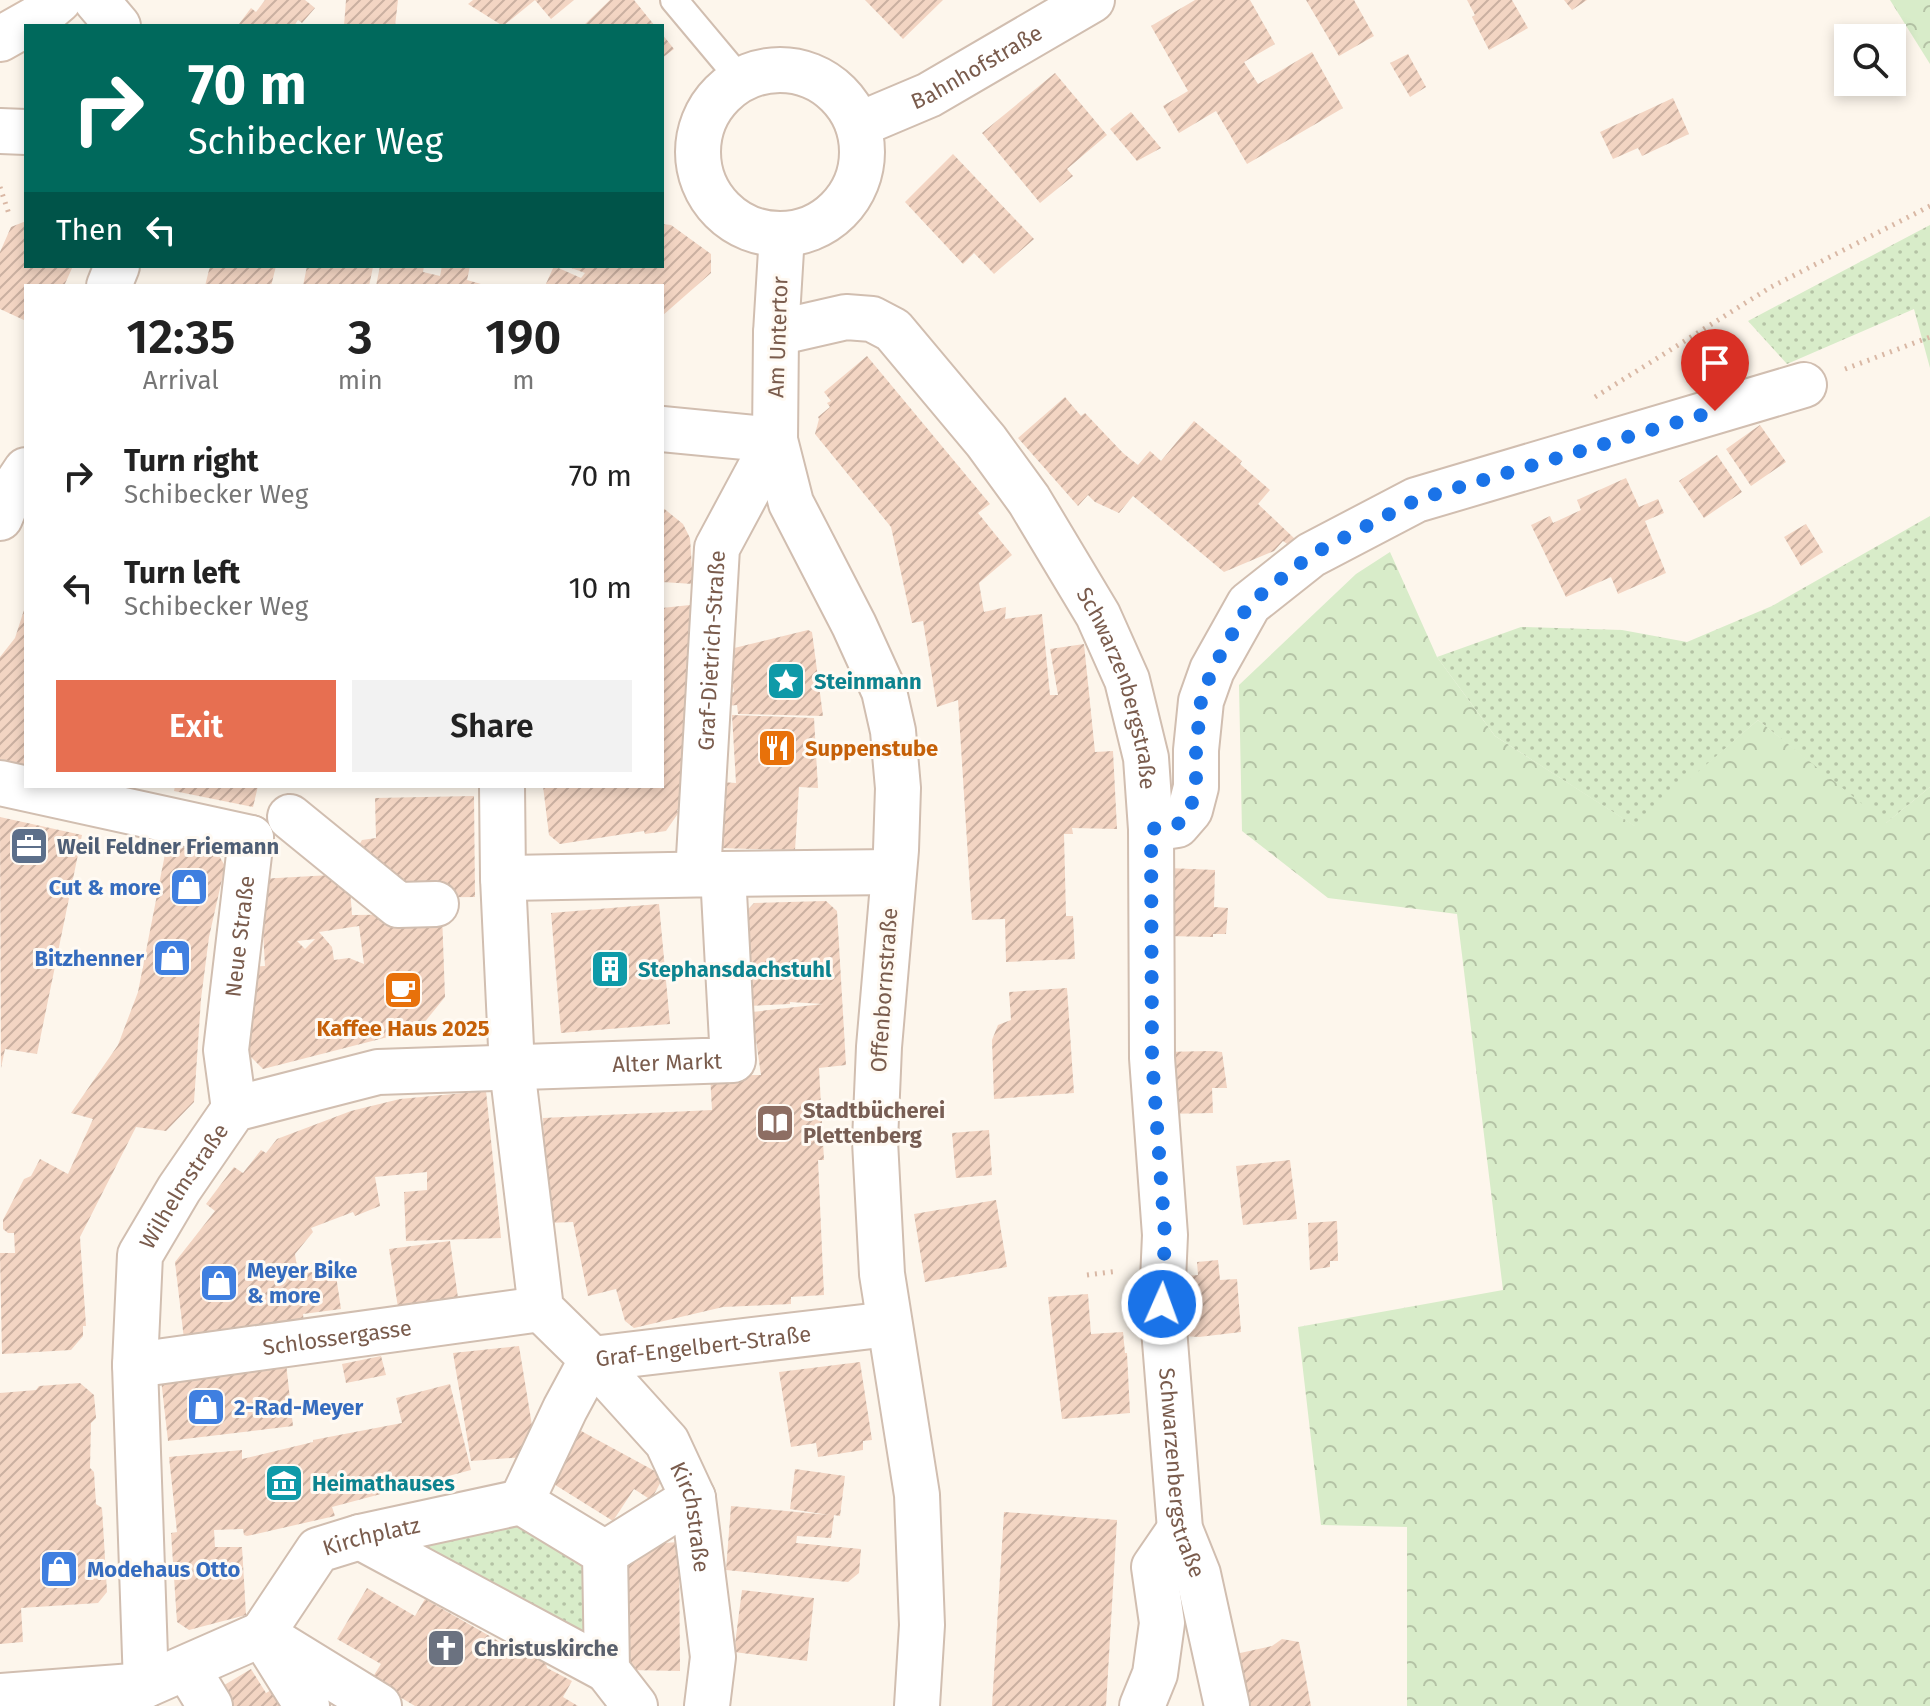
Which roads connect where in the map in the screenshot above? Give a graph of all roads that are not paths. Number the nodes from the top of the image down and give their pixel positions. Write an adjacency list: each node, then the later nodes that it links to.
1 (96, 0): 6 (street)
2 (674, 0): 9 (lane)
3 (1092, 0): 10 (street, Bahnhofstraße)
4 (45, 14): 5 (street)
5 (27, 24)
6 (116, 24)
7 (24, 26): 8 (street)
8 (0, 39)
9 (741, 80): 10 (street); 13 (street)
10 (858, 125): 14 (street)
11 (0, 131): 12 (street)
12 (24, 132)
13 (680, 155): 14 (street)
14 (782, 234): 15 (street, Am Untertor)
15 (776, 333): 18 (street, Am Untertor); 24 (street, Schwarzenbergstraße)
16 (1804, 385): 24 (street)
17 (664, 429): 18 (street)
18 (775, 440): 26 (street, Offenbornstraße); 27 (street, Graf-Dietrich-Straße)
19 (24, 473): 20 (street)
20 (0, 518)
21 (0, 783): 25 (street)
22 (502, 788): 28 (street)
23 (293, 801): 25 (street); 28 (street)
24 (1151, 829): 37 (street, Schwarzenbergstraße)
25 (251, 838): 30 (street, Neue Straße)
26 (893, 872): 27 (street); 32 (street, Offenbornstraße)
27 (711, 874): 28 (street); 29 (street, Alter Markt)
28 (480, 896): 29 (street)
29 (512, 1068): 30 (street, Wilhelmstraße); 31 (street)
30 (234, 1109): 34 (street, Wilhelmstraße)
31 (541, 1309): 33 (street, Graf-Engelbert-Straße); 34 (street, Schlossergasse)
32 (889, 1324): 33 (street, Graf-Engelbert-Straße); 50 (street, Offenbornstraße)
33 (592, 1359): 35 (street, Kirchstraße); 36 (street)
34 (135, 1365): 43 (street, Wilhelmstraße)
35 (693, 1498): 39 (street); 49 (street, Kirchstraße)
36 (521, 1502): 38 (street, Kirchplatz); 39 (street)
37 (1180, 1529): 51 (street); 52 (street, Schwarzenbergstraße)
38 (360, 1537): 40 (street, Kirchplatz); 42 (street)
39 (605, 1553): 42 (street)
40 (262, 1634): 41 (street); 46 (street); 47 (street)
41 (187, 1668): 43 (street); 45 (street)
42 (607, 1670): 48 (street)
43 (146, 1685): 44 (street)
44 (0, 1696)
45 (210, 1706)
46 (307, 1706)
47 (379, 1706)
48 (635, 1706)
49 (707, 1706)
50 (917, 1706)
51 (1142, 1706)
52 (1227, 1706)

